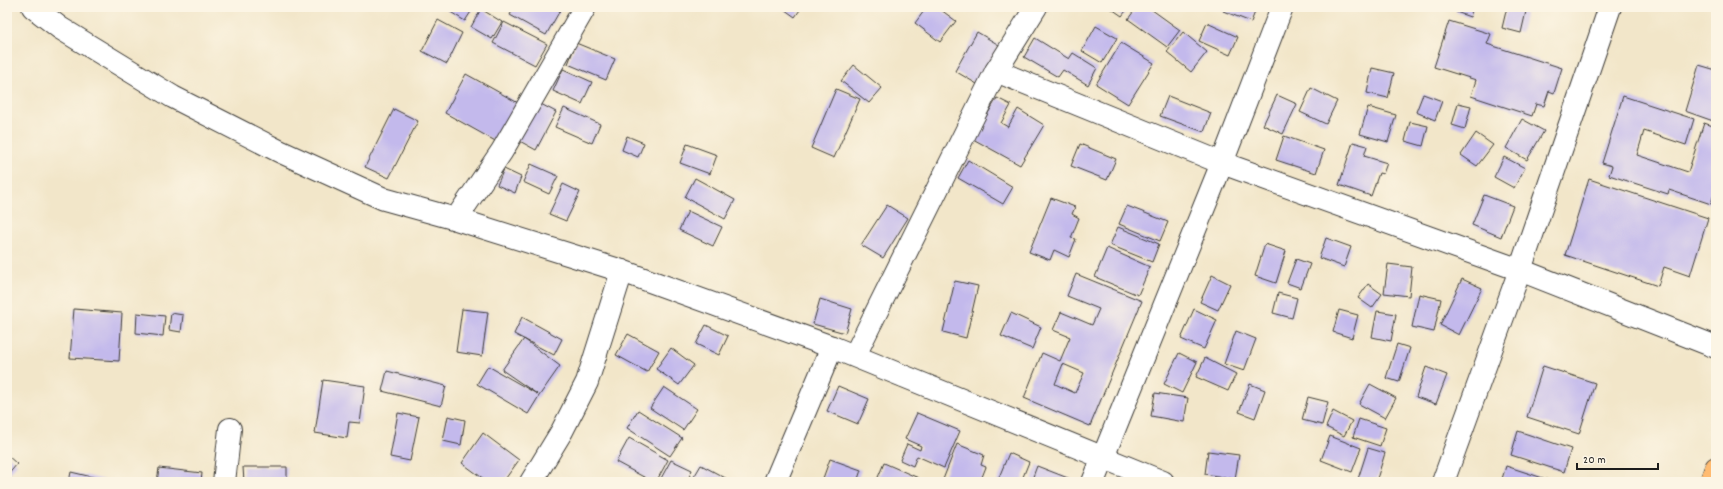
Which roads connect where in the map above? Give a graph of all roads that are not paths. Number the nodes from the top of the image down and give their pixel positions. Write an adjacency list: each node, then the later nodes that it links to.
1 (33, 7): 8 (street)
2 (585, 7): 8 (street)
3 (1036, 7): 6 (street)
4 (1282, 7): 7 (street)
5 (1610, 7): 9 (street)
6 (996, 71): 7 (street); 13 (street)
7 (1222, 163): 9 (street); 15 (street)
8 (456, 219): 10 (street)
9 (1520, 270): 12 (street); 22 (street)
10 (622, 271): 11 (street); 18 (street)
11 (832, 347): 13 (street); 19 (street)
12 (1716, 347)
13 (855, 355): 15 (street)
14 (230, 429): 17 (street)
15 (1101, 458): 20 (street); 21 (street)
16 (1716, 468): 23 (main road)
17 (224, 482)
18 (531, 482)
19 (775, 482)
20 (1092, 482)
21 (1163, 482)
22 (1442, 482)
23 (1711, 482)

